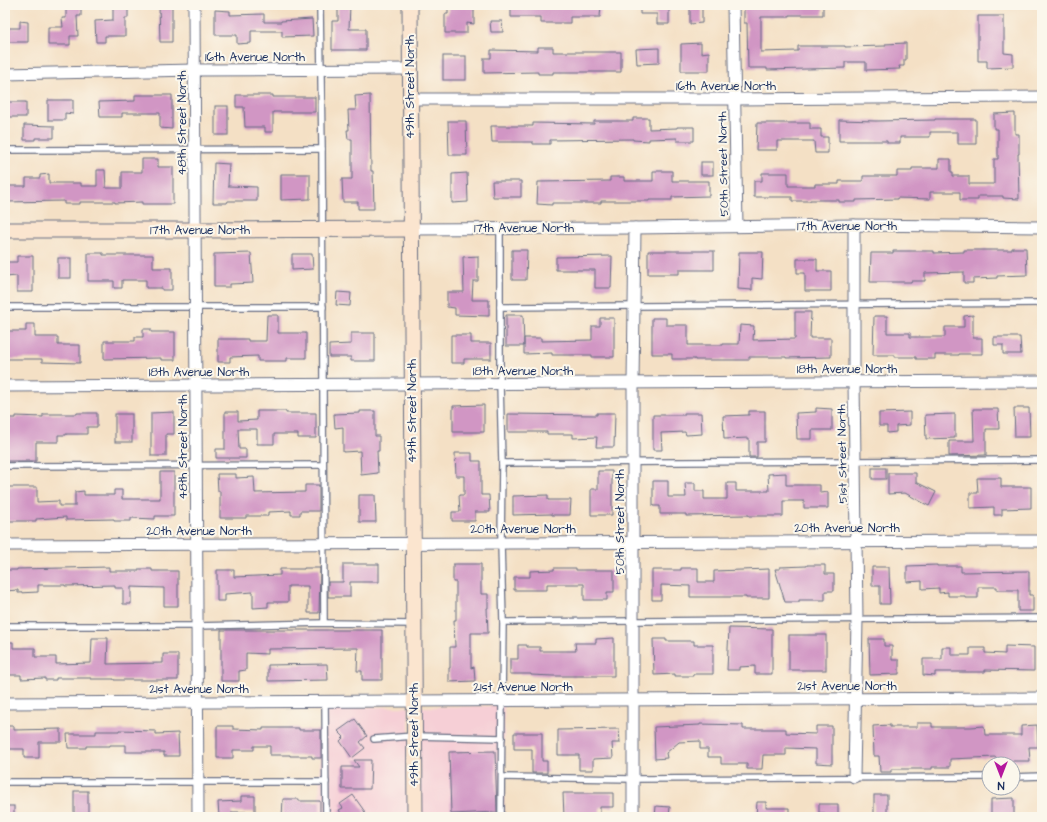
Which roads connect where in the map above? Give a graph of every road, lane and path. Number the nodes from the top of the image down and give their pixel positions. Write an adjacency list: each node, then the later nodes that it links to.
1 (194, 5): 7 (street, 48th Street North)
2 (320, 5): 5 (lane)
3 (410, 5): 6 (main road, 49th Street North)
4 (733, 5): 11 (street, 50th Street North)
5 (321, 69): 6 (street, 16th Avenue North); 7 (street, 16th Avenue North); 13 (lane)
6 (410, 69): 10 (main road, 49th Street North)
7 (195, 70): 8 (street, 16th Avenue North); 12 (street, 48th Street North)
8 (5, 74)
9 (1042, 97): 11 (street, 16th Avenue North)
10 (410, 98): 11 (street, 16th Avenue North); 20 (main road, 49th Street North)
11 (734, 99): 15 (street, 50th Street North)
12 (195, 148): 13 (lane); 14 (lane); 22 (street, 48th Street North)
13 (322, 148): 23 (lane)
14 (5, 150)
15 (737, 226): 16 (street, 17th Avenue North); 19 (street, 17th Avenue North)
16 (854, 226): 17 (street, 17th Avenue North); 25 (street, 51st Street North)
17 (1042, 226)
18 (500, 228): 19 (street, 17th Avenue North); 20 (street, 17th Avenue North); 29 (lane)
19 (635, 228): 26 (street, 50th Street North)
20 (411, 229): 23 (main road, 17th Avenue North); 34 (main road, 49th Street North)
21 (5, 230): 22 (main road, 17th Avenue North)
22 (195, 230): 23 (main road, 17th Avenue North); 27 (street, 48th Street North)
23 (322, 230): 28 (lane)
24 (1042, 303): 25 (lane)
25 (854, 304): 26 (lane); 32 (street, 51st Street North)
26 (634, 305): 29 (lane); 33 (street, 50th Street North)
27 (196, 307): 28 (lane); 30 (lane); 36 (street, 48th Street North)
28 (322, 307): 37 (lane)
29 (500, 307): 35 (lane)
30 (5, 308)
31 (1042, 381): 32 (street, 18th Avenue North)
32 (854, 382): 33 (street, 18th Avenue North); 40 (street, 51st Street North)
33 (632, 383): 35 (street, 18th Avenue North); 42 (street, 50th Street North)
34 (412, 384): 35 (street, 18th Avenue North); 37 (street, 18th Avenue North); 50 (main road, 49th Street North)
35 (500, 384): 41 (lane)
36 (196, 385): 37 (street, 18th Avenue North); 38 (street, 18th Avenue North); 45 (street, 48th Street North)
37 (323, 385): 43 (lane)
38 (5, 386)
39 (1042, 460): 40 (lane)
40 (856, 461): 42 (lane); 46 (street, 51st Street North)
41 (502, 463): 42 (lane); 51 (lane)
42 (633, 463): 48 (street, 50th Street North)
43 (323, 465): 45 (lane); 49 (lane)
44 (5, 466): 45 (lane)
45 (196, 466): 52 (street, 48th Street North)
46 (857, 541): 47 (street, 20th Avenue North); 48 (street, 20th Avenue North); 55 (street, 51st Street North)
47 (1042, 541)
48 (633, 542): 51 (street, 20th Avenue North); 56 (street, 50th Street North)
49 (323, 543): 50 (street, 20th Avenue North); 52 (street, 20th Avenue North); 58 (lane)
50 (413, 543): 51 (street, 20th Avenue North); 59 (main road, 49th Street North)
51 (501, 543): 57 (lane)
52 (197, 544): 53 (street, 20th Avenue North); 61 (street, 48th Street North)
53 (5, 545)
54 (1042, 618): 55 (lane)
55 (857, 619): 56 (lane); 63 (street, 51st Street North)
56 (633, 621): 57 (lane); 65 (street, 50th Street North)
57 (503, 622): 64 (lane)
58 (324, 623): 59 (lane); 61 (lane)
59 (413, 624): 67 (main road, 49th Street North)
60 (5, 626): 61 (lane)
61 (197, 626): 68 (street, 48th Street North)
62 (1042, 698): 63 (street, 21st Avenue North)
63 (855, 699): 65 (street, 21st Avenue North); 76 (street, 51st Street North)
64 (502, 700): 65 (street, 21st Avenue North); 67 (street, 21st Avenue North); 71 (lane)
65 (632, 700): 78 (street, 50th Street North)
66 (325, 701): 67 (street, 21st Avenue North); 68 (street, 21st Avenue North); 81 (lane)
67 (414, 701): 70 (main road, 49th Street North)
68 (197, 702): 69 (street, 21st Avenue North); 80 (street, 48th Street North)
69 (5, 703)
70 (414, 736): 71 (lane); 72 (lane); 84 (main road, 49th Street North)
71 (502, 738): 75 (lane)
72 (374, 739)
73 (1021, 776): 74 (lane)
74 (1042, 776)
75 (502, 777): 78 (lane); 85 (lane)
76 (854, 777): 77 (lane); 78 (lane)
77 (981, 777)
78 (633, 778): 86 (street, 50th Street North)
79 (5, 782): 80 (lane)
80 (197, 782): 81 (lane); 82 (street, 48th Street North)
81 (326, 782): 83 (lane)
82 (198, 817)
83 (326, 817)
84 (415, 817)
85 (502, 817)
86 (633, 817)

